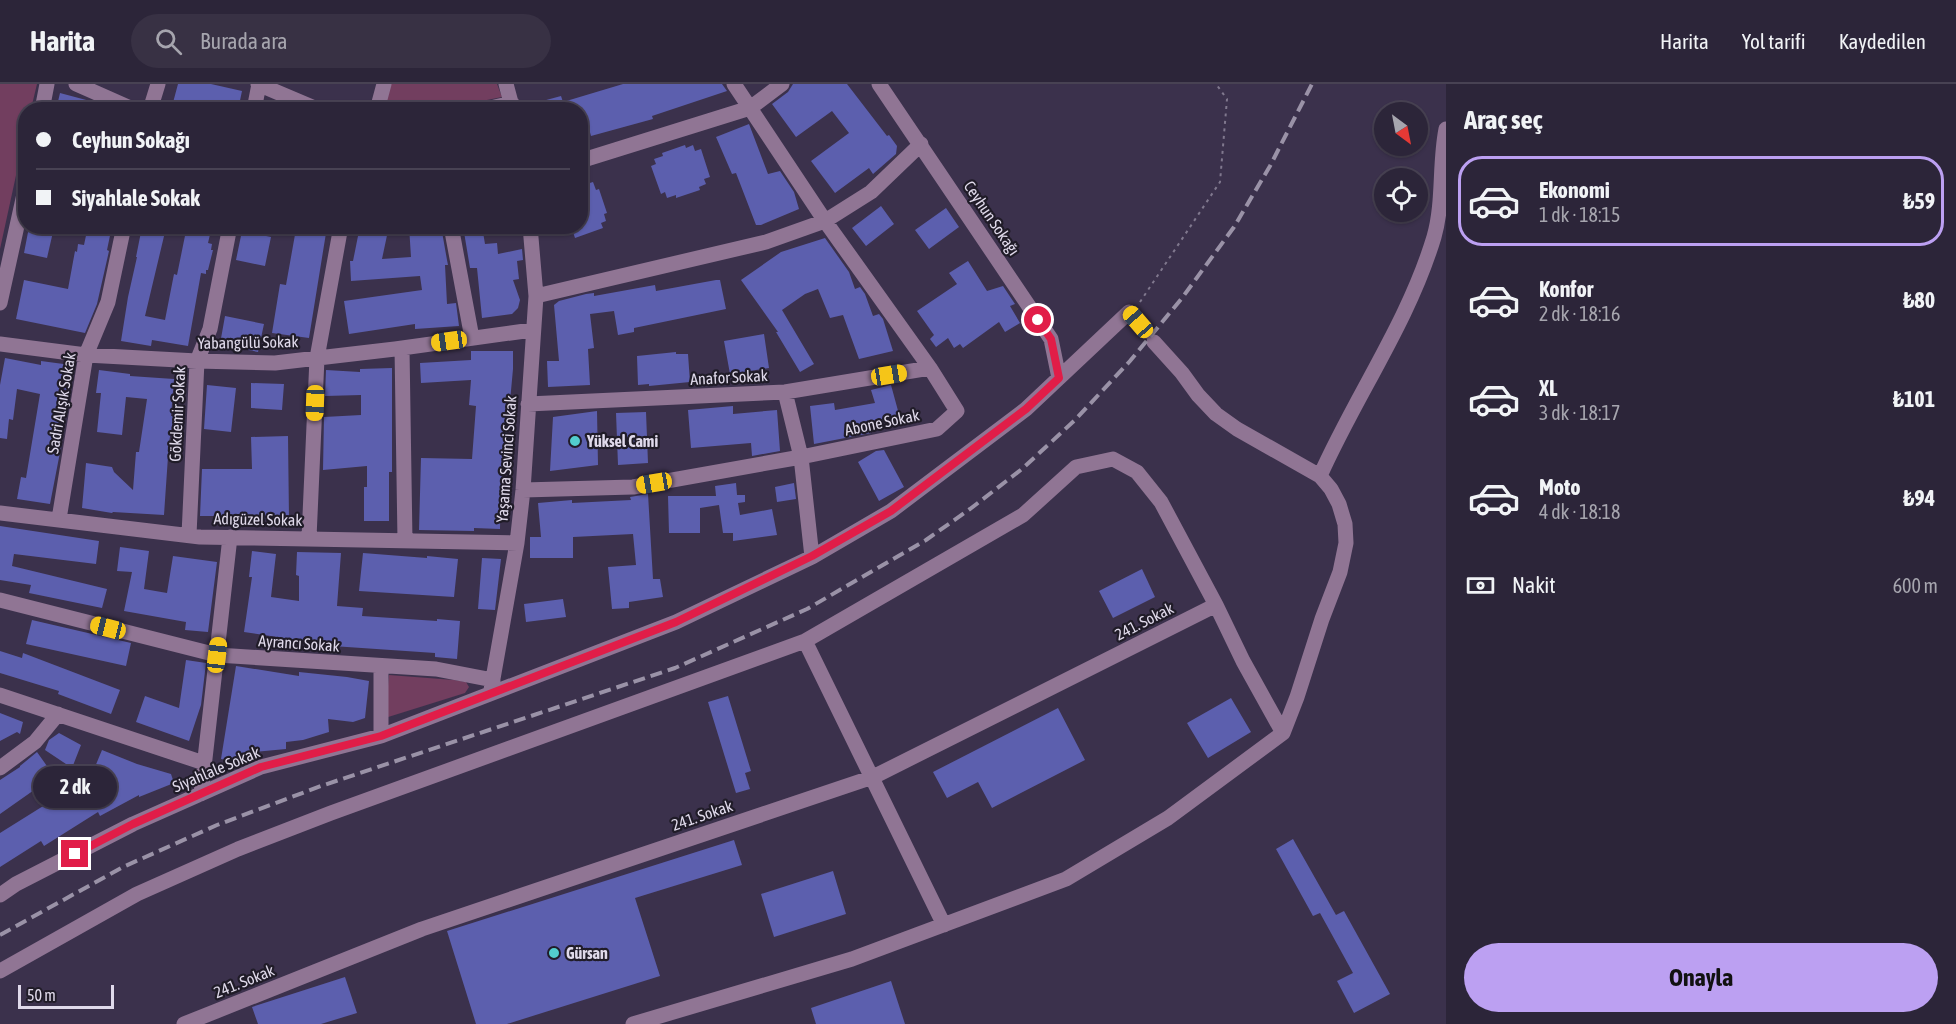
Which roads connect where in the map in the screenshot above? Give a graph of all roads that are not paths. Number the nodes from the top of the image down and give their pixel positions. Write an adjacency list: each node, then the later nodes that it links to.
1 (47, 84): 10 (street)
2 (76, 84): 11 (street)
3 (158, 84): 12 (street)
4 (259, 84): 13 (street); 14 (street)
5 (384, 84): 15 (street)
6 (506, 84): 16 (street)
7 (734, 84): 17 (street, Abone Sokak)
8 (782, 84): 17 (street)
9 (879, 84): 19 (street, Ceyhun Sokağı)
10 (44, 102)
11 (117, 102)
12 (152, 102)
13 (256, 102)
14 (300, 102)
15 (379, 102)
16 (511, 102)
17 (750, 108): 20 (street); 22 (street, Abone Sokak)
18 (1446, 129): 42 (street)
19 (921, 144): 22 (street); 38 (street, Ceyhun Sokağı)
20 (588, 159)
21 (18, 221): 29 (street)
22 (825, 221): 28 (street); 37 (street, Abone Sokak)
23 (122, 234): 34 (street, Sadri Alışık Sokak)
24 (228, 234): 36 (street, Gökdemir Sokak)
25 (340, 234): 35 (street)
26 (452, 234): 31 (street)
27 (531, 234): 28 (street, Yaşama Sevinci Sokak)
28 (536, 296): 30 (street, Yaşama Sevinci Sokak)
29 (0, 303)
30 (532, 330): 31 (street, Yabangülü Sokak); 40 (street, Yaşama Sevinci Sokak)
31 (472, 338): 33 (street, Yabangülü Sokak)
32 (0, 344): 34 (street, Yabangülü Sokak)
33 (402, 348): 35 (street, Yabangülü Sokak); 49 (street)
34 (86, 355): 36 (street, Yabangülü Sokak); 45 (street, Sadri Alışık Sokak)
35 (317, 358): 36 (street, Yabangülü Sokak); 48 (street)
36 (196, 362): 46 (street, Gökdemir Sokak)
37 (930, 368): 39 (street, Anafor Sokak); 41 (street, Abone Sokak)
38 (1059, 378): 42 (street, Siyahlale Sokak); 51 (street, Siyahlale Sokak)
39 (785, 392): 40 (street, Anafor Sokak); 41 (street)
40 (528, 404): 43 (street, Yaşama Sevinci Sokak)
41 (801, 457): 43 (street, Abone Sokak); 51 (street)
42 (1320, 476): 60 (street)
43 (524, 490): 50 (street, Yaşama Sevinci Sokak)
44 (0, 513): 45 (street, Adıgüzel Sokak)
45 (59, 519): 46 (street, Adıgüzel Sokak)
46 (189, 536): 47 (street, Adıgüzel Sokak)
47 (230, 537): 48 (street, Adıgüzel Sokak); 55 (street)
48 (309, 538): 49 (street, Adıgüzel Sokak)
49 (405, 541): 50 (street, Adıgüzel Sokak)
50 (517, 543): 57 (street, Yaşama Sevinci Sokak)
51 (812, 556): 57 (street, Siyahlale Sokak)
52 (0, 600): 55 (street, Ayrancı Sokak)
53 (1216, 605): 54 (street); 60 (street); 64 (street, 241. Sokak)
54 (805, 641): 64 (street); 68 (street)
55 (217, 655): 56 (street, Ayrancı Sokak); 62 (street)
56 (381, 666): 57 (street, Ayrancı Sokak); 61 (street)
57 (492, 686): 61 (street, Siyahlale Sokak)
58 (0, 695): 59 (street)
59 (58, 714): 62 (street); 63 (street)
60 (1283, 733): 67 (street)
61 (381, 736): 65 (street, Siyahlale Sokak)
62 (204, 763): 65 (street)
63 (0, 768)
64 (873, 777): 67 (street); 69 (street, 241. Sokak)
65 (201, 794): 66 (street, Siyahlale Sokak)
66 (0, 895)
67 (944, 924): 70 (street)
68 (0, 971)
69 (184, 1024)
70 (633, 1024)

